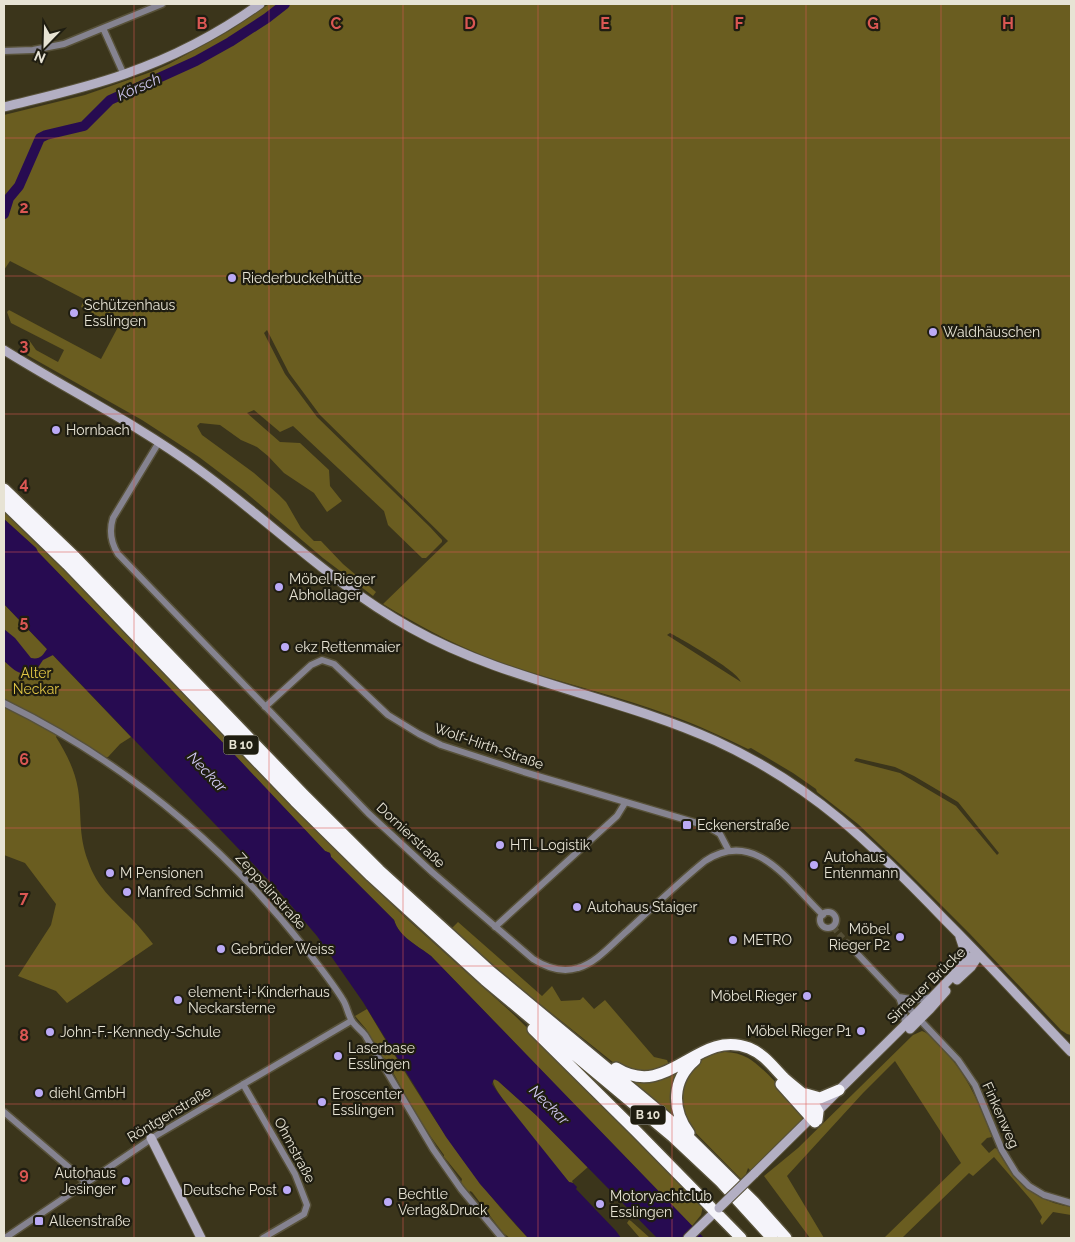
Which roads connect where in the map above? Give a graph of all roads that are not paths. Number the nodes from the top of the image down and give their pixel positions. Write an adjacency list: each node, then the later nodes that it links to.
1 (162, 4): 3 (street)
2 (260, 4): 5 (main road)
3 (103, 28): 4 (street); 5 (street)
4 (4, 51)
5 (124, 75): 6 (main road)
6 (4, 107)
7 (4, 350): 8 (main road)
8 (159, 442): 12 (street, Dornierstraße); 17 (main road)
9 (4, 489): 29 (highway, B 10)
10 (4, 503): 24 (highway, B 10)
11 (4, 703): 26 (street, Zeppelinstraße)
12 (265, 707): 13 (street, Wolf-Hirth-Straße); 16 (street, Dornierstraße)
13 (625, 802): 14 (street, Wolf-Hirth-Straße); 16 (street)
14 (728, 851): 15 (street); 16 (street, Dornierstraße)
15 (823, 915)
16 (495, 926)
17 (960, 934): 19 (main road); 20 (main road)
18 (848, 944): 23 (street)
19 (979, 954): 20 (main road, Sirnauer Brücke); 21 (main road)
20 (965, 968): 21 (main road); 22 (main road, Sirnauer Brücke); 25 (main road, Sirnauer Brücke)
21 (994, 969): 28 (main road)
22 (934, 996): 23 (street); 25 (main road, Sirnauer Brücke)
23 (899, 997): 25 (street); 27 (street)
24 (513, 1004): 39 (highway); 46 (highway, B 10)
25 (918, 1017): 27 (main road, Sirnauer Brücke); 34 (main road, Sirnauer Brücke); 38 (street, Finkenweg)
26 (352, 1021): 30 (street, Röntgenstraße); 43 (street, Zeppelinstraße)
27 (904, 1026): 31 (main road, Sirnauer Brücke)
28 (1071, 1051)
29 (592, 1056): 32 (highway); 36 (highway, B 10)
30 (244, 1084): 35 (street, Röntgenstraße); 42 (street, Ohmstraße)
31 (839, 1090): 32 (highway); 34 (main road, Sirnauer Brücke)
32 (802, 1093): 34 (highway)
33 (4, 1112): 37 (street)
34 (815, 1118): 36 (highway); 39 (main road, Sirnauer Brücke, bridge)
35 (151, 1138): 37 (street, Röntgenstraße); 41 (main road)
36 (701, 1148): 47 (highway, B 10)
37 (86, 1182): 40 (street, Röntgenstraße)
38 (1071, 1203)
39 (717, 1210): 44 (main road, Sirnauer Brücke); 45 (highway)
40 (5, 1238)
41 (201, 1238)
42 (264, 1238)
43 (502, 1238)
44 (688, 1238)
45 (742, 1238)
46 (772, 1238)
47 (786, 1238)

